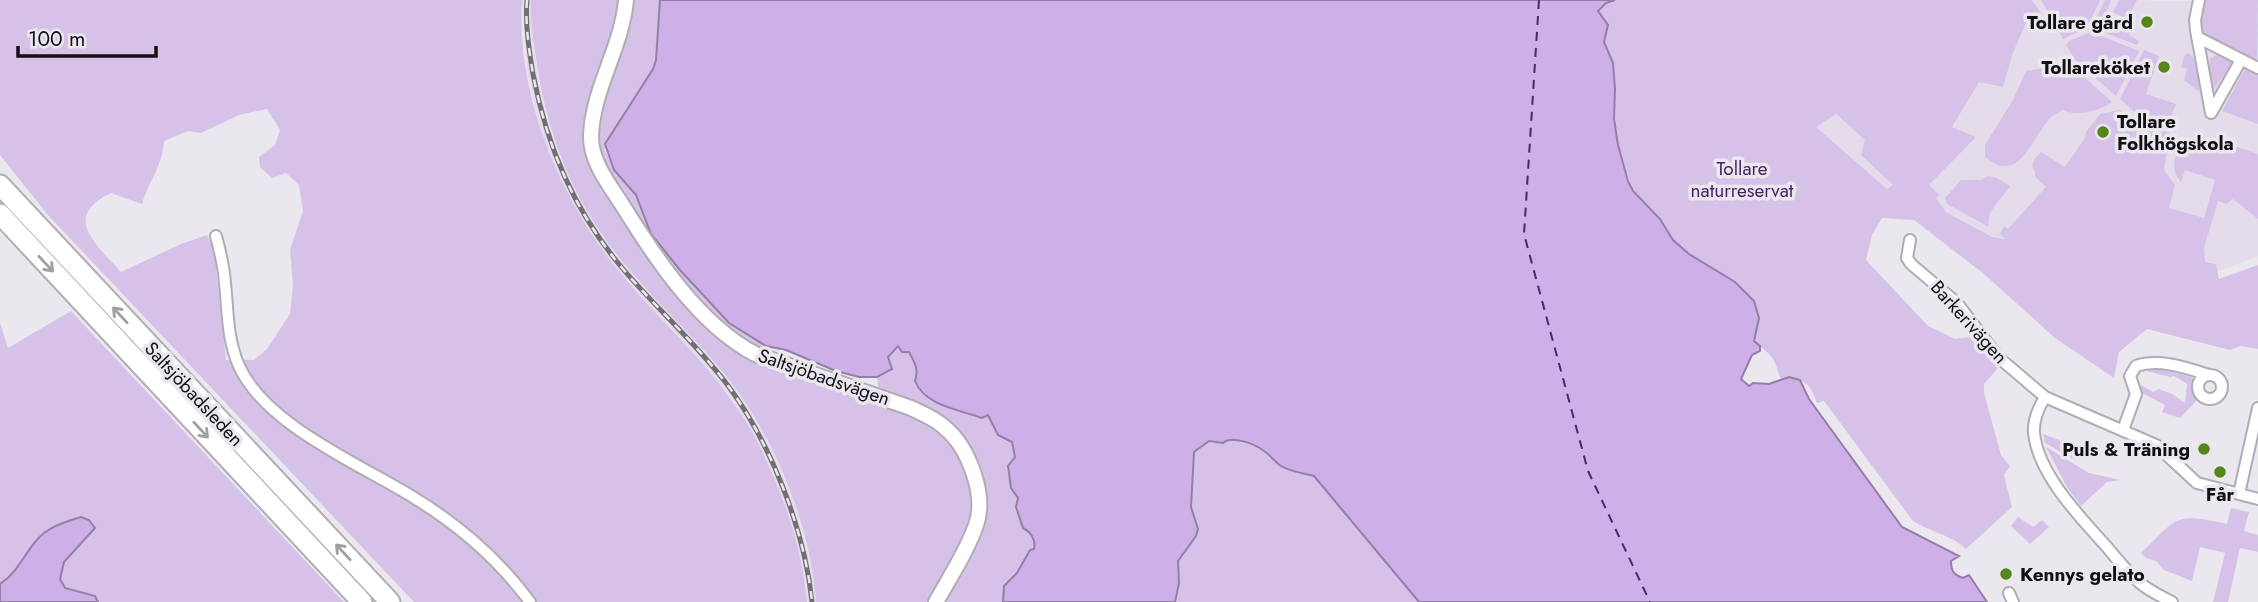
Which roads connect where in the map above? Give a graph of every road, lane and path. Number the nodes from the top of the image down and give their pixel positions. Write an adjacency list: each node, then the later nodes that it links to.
1 (626, 0): 19 (street, Saltsjöbadsvägen)
2 (2199, 0): 3 (street)
3 (2197, 37): 4 (street); 4 (street)
4 (2241, 60): 5 (street)
5 (2258, 68)
6 (0, 185): 17 (highway, Saltsjöbadsleden, one-way to 6)
7 (0, 214): 16 (highway, Saltsjöbadsleden, one-way to 16)
8 (216, 236): 18 (street)
9 (1910, 240): 11 (street, Barkerivägen)
10 (2209, 375): 13 (street)
11 (2045, 397): 13 (street, Barkerivägen); 20 (street)
12 (2258, 408): 14 (street)
13 (2123, 430): 14 (street, Barkerivägen)
14 (2239, 494): 15 (street, Barkerivägen)
15 (2258, 499)
16 (362, 602)
17 (390, 602)
18 (530, 602)
19 (936, 602)
20 (2172, 602)

